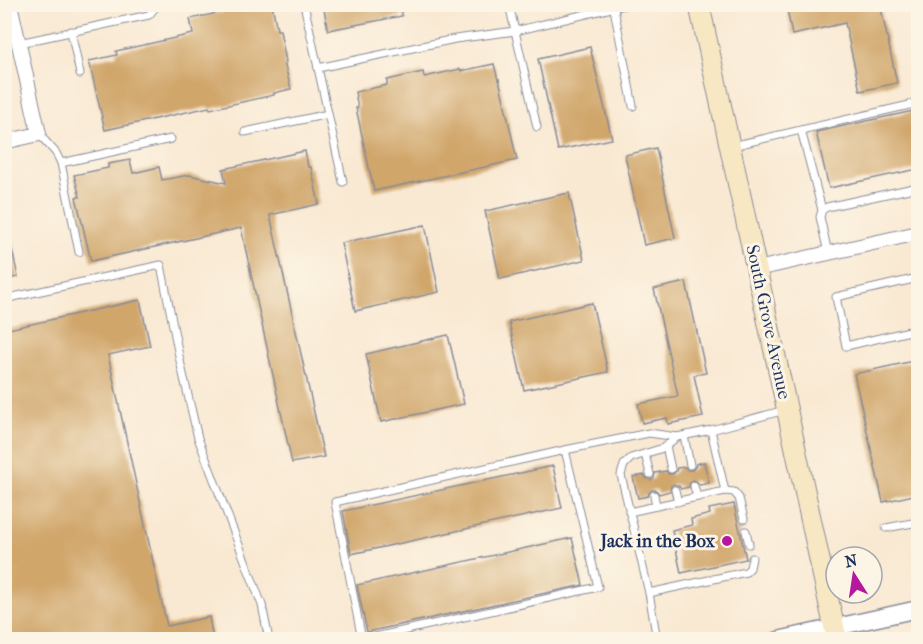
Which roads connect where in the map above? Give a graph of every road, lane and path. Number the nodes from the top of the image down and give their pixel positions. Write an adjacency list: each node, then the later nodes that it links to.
1 (10, 4): 10 (street)
2 (158, 4): 8 (lane)
3 (304, 4): 11 (lane)
4 (509, 4): 9 (lane)
5 (628, 4): 7 (lane)
6 (699, 4): 22 (main road, South Grove Avenue)
7 (614, 6): 9 (lane); 14 (lane)
8 (71, 31): 10 (lane); 12 (lane)
9 (515, 31): 11 (lane); 16 (lane)
10 (18, 43): 19 (street)
11 (318, 68): 15 (lane)
12 (80, 74)
13 (918, 103): 17 (lane)
14 (633, 106)
15 (328, 114): 18 (lane); 24 (lane)
16 (537, 127)
17 (801, 130): 22 (lane); 26 (lane)
18 (245, 132)
19 (39, 134): 21 (street); 23 (lane)
20 (171, 139): 23 (lane)
21 (4, 142)
22 (730, 146): 30 (main road, South Grove Avenue)
23 (61, 163): 28 (lane)
24 (343, 182)
25 (918, 187): 26 (lane)
26 (822, 210): 29 (lane)
27 (918, 233): 29 (street)
28 (80, 252)
29 (828, 253): 30 (street)
30 (757, 269): 34 (main road, South Grove Avenue)
31 (918, 278): 33 (lane)
32 (4, 299): 60 (lane)
33 (918, 330)
34 (787, 409): 35 (lane); 59 (main road, South Grove Avenue)
35 (711, 430): 36 (lane); 45 (lane)
36 (681, 436): 37 (lane); 38 (lane); 40 (lane)
37 (666, 446): 39 (lane); 41 (lane)
38 (565, 450): 38 (lane)
39 (645, 454): 42 (lane); 50 (lane)
40 (690, 465)
41 (671, 470)
42 (650, 474)
43 (694, 486): 47 (lane)
44 (675, 490): 48 (lane)
45 (725, 492): 47 (lane); 51 (lane)
46 (654, 495): 49 (lane)
47 (697, 497): 48 (lane)
48 (678, 502): 49 (lane)
49 (656, 506): 50 (lane)
50 (629, 512): 57 (lane)
51 (744, 519)
52 (918, 522): 53 (lane)
53 (886, 528)
54 (746, 531): 55 (lane)
55 (749, 544)
56 (752, 558): 57 (lane)
57 (649, 592): 61 (lane)
58 (918, 609): 59 (street)
59 (835, 633): 62 (street)
60 (269, 639)
61 (657, 639)
62 (777, 639)

